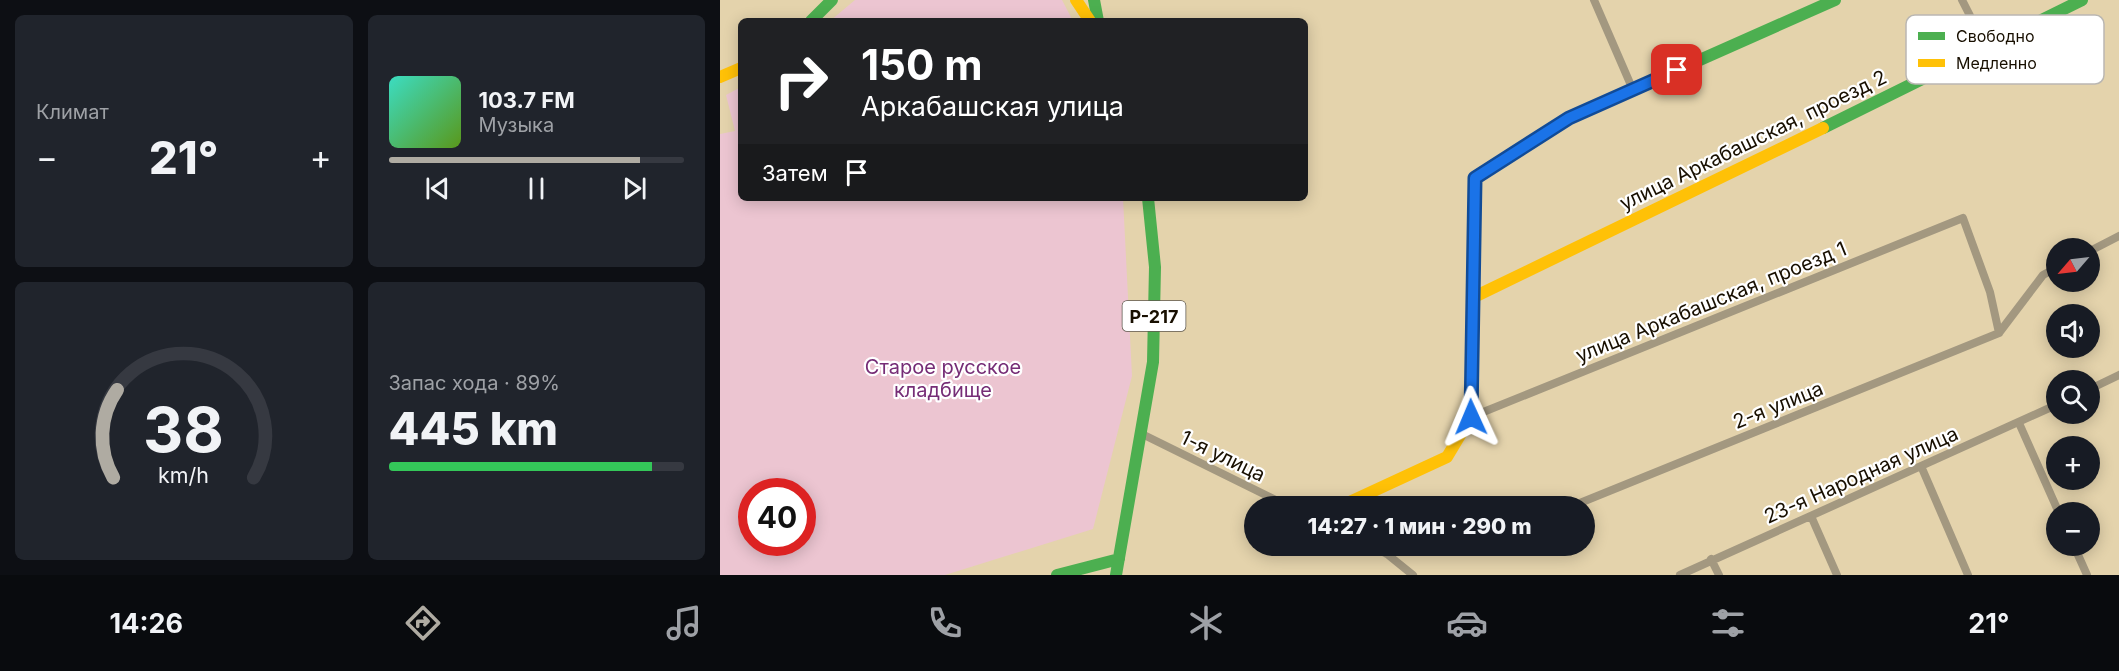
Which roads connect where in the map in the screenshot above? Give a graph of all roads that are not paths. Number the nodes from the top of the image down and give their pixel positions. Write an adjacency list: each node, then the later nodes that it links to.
1 (832, 0): 10 (main road)
2 (1076, 0): 11 (main road)
3 (1094, 0): 12 (main road)
4 (1594, 0): 16 (street)
5 (1836, 0): 16 (main road)
6 (1962, 0): 8 (street)
7 (2082, 0): 9 (main road, улица Аркабашская, проезд 2)
8 (1970, 15)
9 (2053, 15)
10 (814, 18)
11 (1088, 18)
12 (1097, 18)
13 (738, 69): 14 (main road)
14 (720, 77)
15 (1915, 84): 21 (main road, улица Аркабашская, проезд 2)
16 (1633, 90): 21 (main road)
17 (1148, 201): 28 (main road, Р-217)
18 (2119, 236): 19 (street)
19 (2100, 246)
20 (2046, 273): 22 (street)
21 (1472, 298): 26 (main road)
22 (1999, 333): 26 (street, улица Аркабашская, проезд 1); 32 (street, 2-я улица)
23 (2119, 375): 24 (street)
24 (2100, 384)
25 (2046, 410): 27 (street, 23-я Народная улица)
26 (1471, 417): 31 (main road)
27 (2019, 423): 29 (street, 23-я Народная улица); 33 (street)
28 (1142, 434): 30 (street, 1-я улица); 38 (main road, Р-217)
29 (1921, 466): 34 (street, 23-я Народная улица); 45 (street)
30 (1268, 496)
31 (1363, 496)
32 (1595, 497)
33 (2054, 502)
34 (1810, 516): 37 (street, 23-я Народная улица); 44 (street)
35 (1389, 556): 39 (street)
36 (2078, 556): 46 (street)
37 (1712, 559): 42 (street, 23-я Народная улица); 43 (street)
38 (1119, 560): 40 (main road); 41 (main road, Р-217)
39 (1410, 574)
40 (1057, 575)
41 (1116, 575)
42 (1680, 575)
43 (1719, 575)
44 (1837, 575)
45 (1968, 575)
46 (2087, 575)

